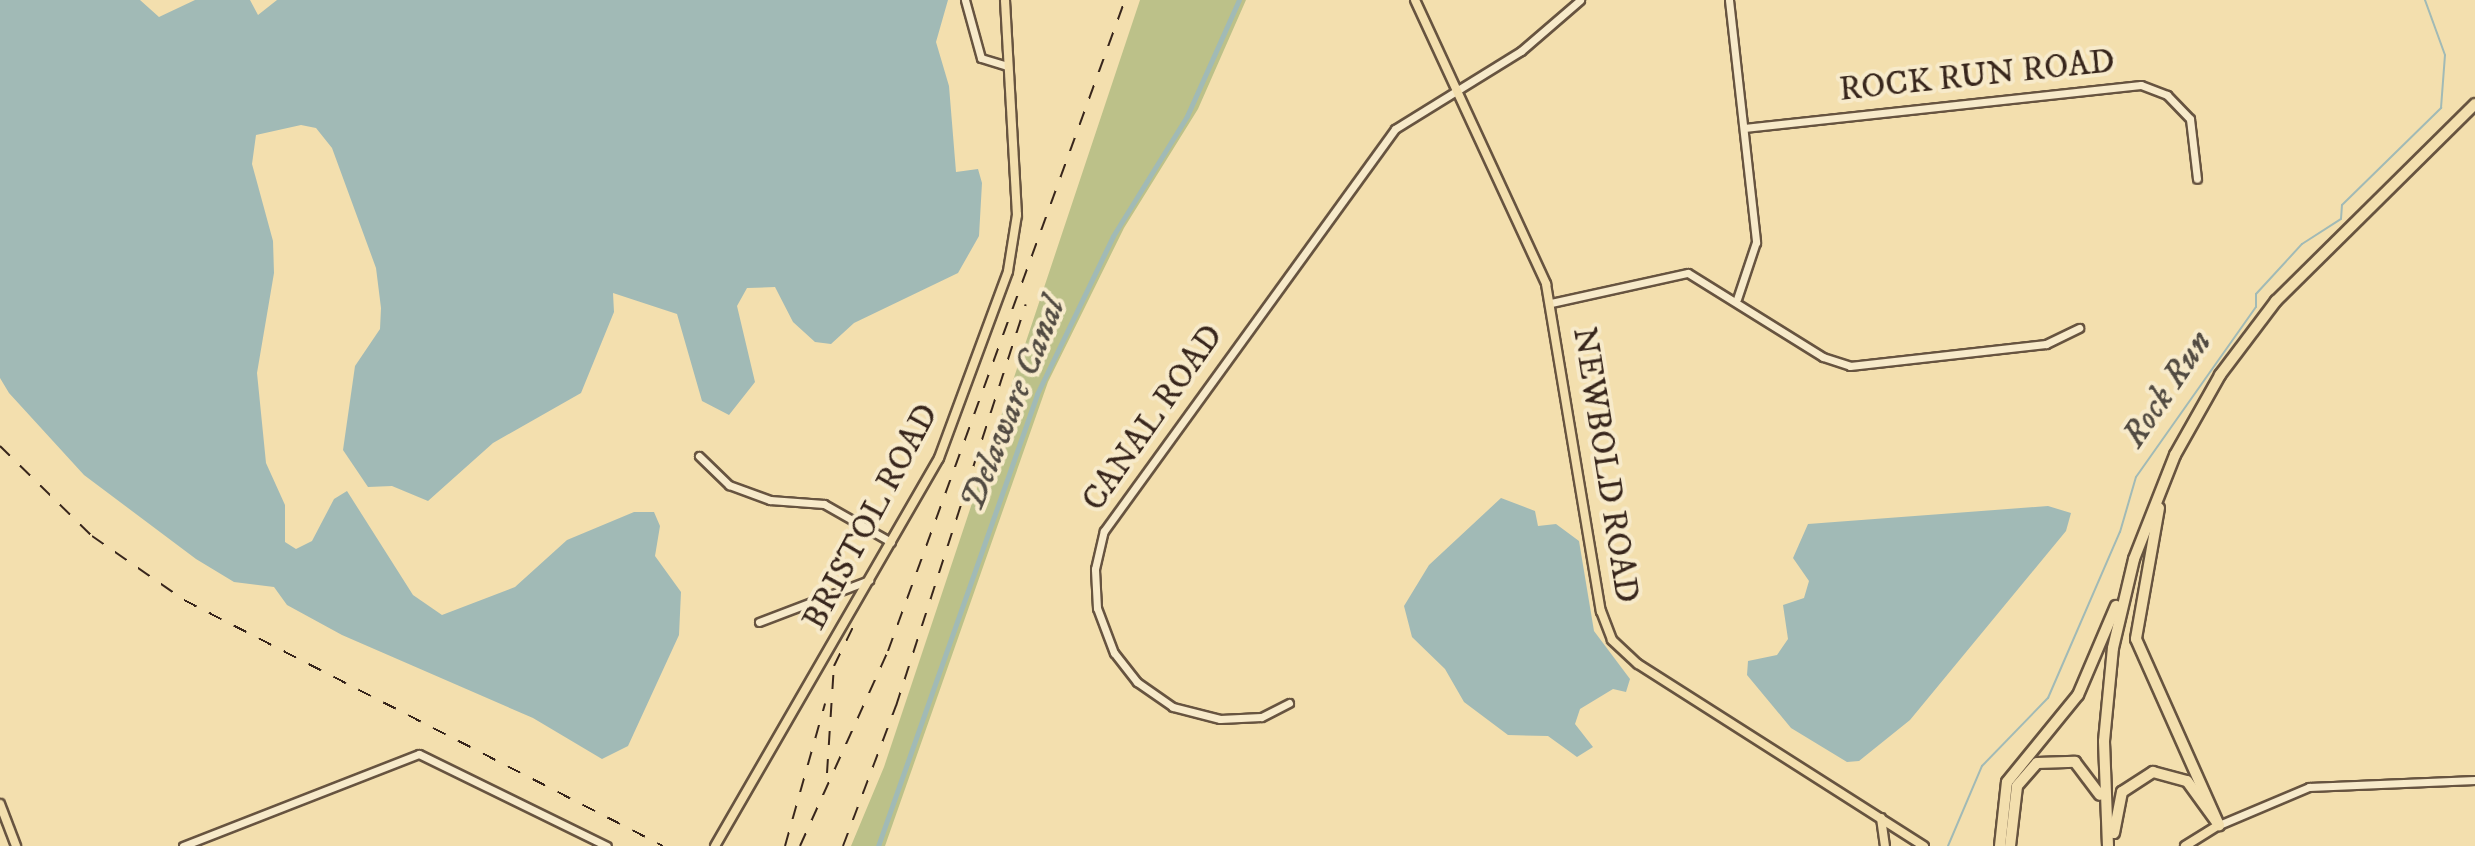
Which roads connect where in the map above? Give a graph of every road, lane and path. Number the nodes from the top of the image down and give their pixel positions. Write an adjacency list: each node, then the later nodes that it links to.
1 (965, 0): 6 (street)
2 (1003, 0): 6 (main road, BRISTOL ROAD)
3 (1415, 0): 7 (main road, NEWBOLD ROAD)
4 (1580, 0): 7 (street, CANAL ROAD)
5 (1729, 0): 10 (street)
6 (1008, 66): 18 (main road, BRISTOL ROAD)
7 (1456, 87): 13 (main road, NEWBOLD ROAD); 21 (street, CANAL ROAD)
8 (2475, 104): 17 (highway)
9 (2475, 113): 16 (highway)
10 (1744, 128): 11 (street, ROCK RUN ROAD); 12 (street)
11 (2197, 179)
12 (1737, 299): 13 (street); 14 (street)
13 (1551, 303): 25 (main road, NEWBOLD ROAD)
14 (2079, 328)
15 (699, 456): 18 (street)
16 (2159, 508): 26 (highway); 28 (highway)
17 (2140, 541): 24 (highway); 35 (highway)
18 (891, 542): 19 (main road, BRISTOL ROAD)
19 (869, 580): 20 (street); 32 (main road, BRISTOL ROAD)
20 (759, 622)
21 (1289, 703)
22 (2475, 780): 26 (street)
23 (0, 806): 29 (main road)
24 (2106, 816): 36 (highway); 37 (highway)
25 (1881, 818): 27 (main road, NEWBOLD ROAD); 33 (main road)
26 (2219, 825): 28 (highway); 39 (main road)
27 (1902, 831): 33 (main road); 34 (main road, NEWBOLD ROAD)
28 (2114, 833): 38 (highway)
29 (16, 846)
30 (183, 846): 31 (street)
31 (607, 846)
32 (715, 846)
33 (1885, 846)
34 (1924, 846)
35 (2000, 846)
36 (2010, 846)
37 (2108, 846)
38 (2115, 846)
39 (2185, 846)

